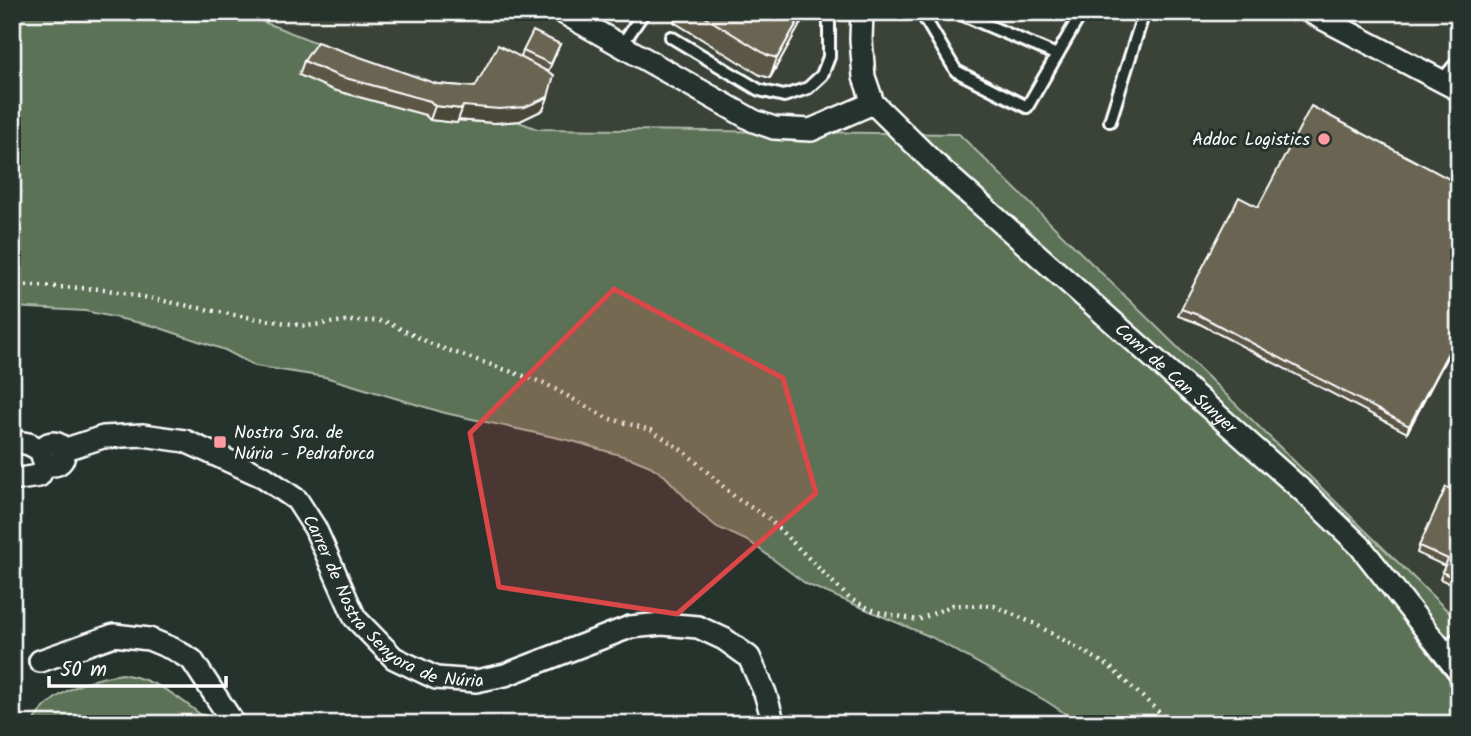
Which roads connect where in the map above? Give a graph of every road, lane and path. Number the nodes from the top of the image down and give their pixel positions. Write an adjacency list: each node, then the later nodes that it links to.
1 (562, 12): 11 (street)
2 (644, 12): 11 (lane)
3 (829, 12): 10 (lane)
4 (862, 12): 15 (street)
5 (921, 12): 12 (lane)
6 (956, 12): 12 (lane)
7 (1082, 12): 12 (lane)
8 (1143, 12): 16 (lane)
9 (1310, 12): 14 (street)
10 (671, 37)
11 (621, 46): 15 (street)
12 (1057, 55)
13 (1459, 60): 14 (lane)
14 (1450, 85)
15 (873, 103): 22 (street, Camí de Can Sunyer)
16 (1110, 121)
17 (12, 285): 27 (path)
18 (12, 441): 19 (street)
19 (51, 455): 20 (street, Carrer de Nostra Senyora de Núria); 26 (street, Carrer de Nostra Senyora de Núria)
20 (12, 480)
21 (1459, 637): 22 (lane)
22 (1443, 652): 24 (street, Camí de Can Sunyer)
23 (40, 661): 25 (street)
24 (1459, 672)
25 (234, 724)
26 (774, 724)
27 (1172, 724)

